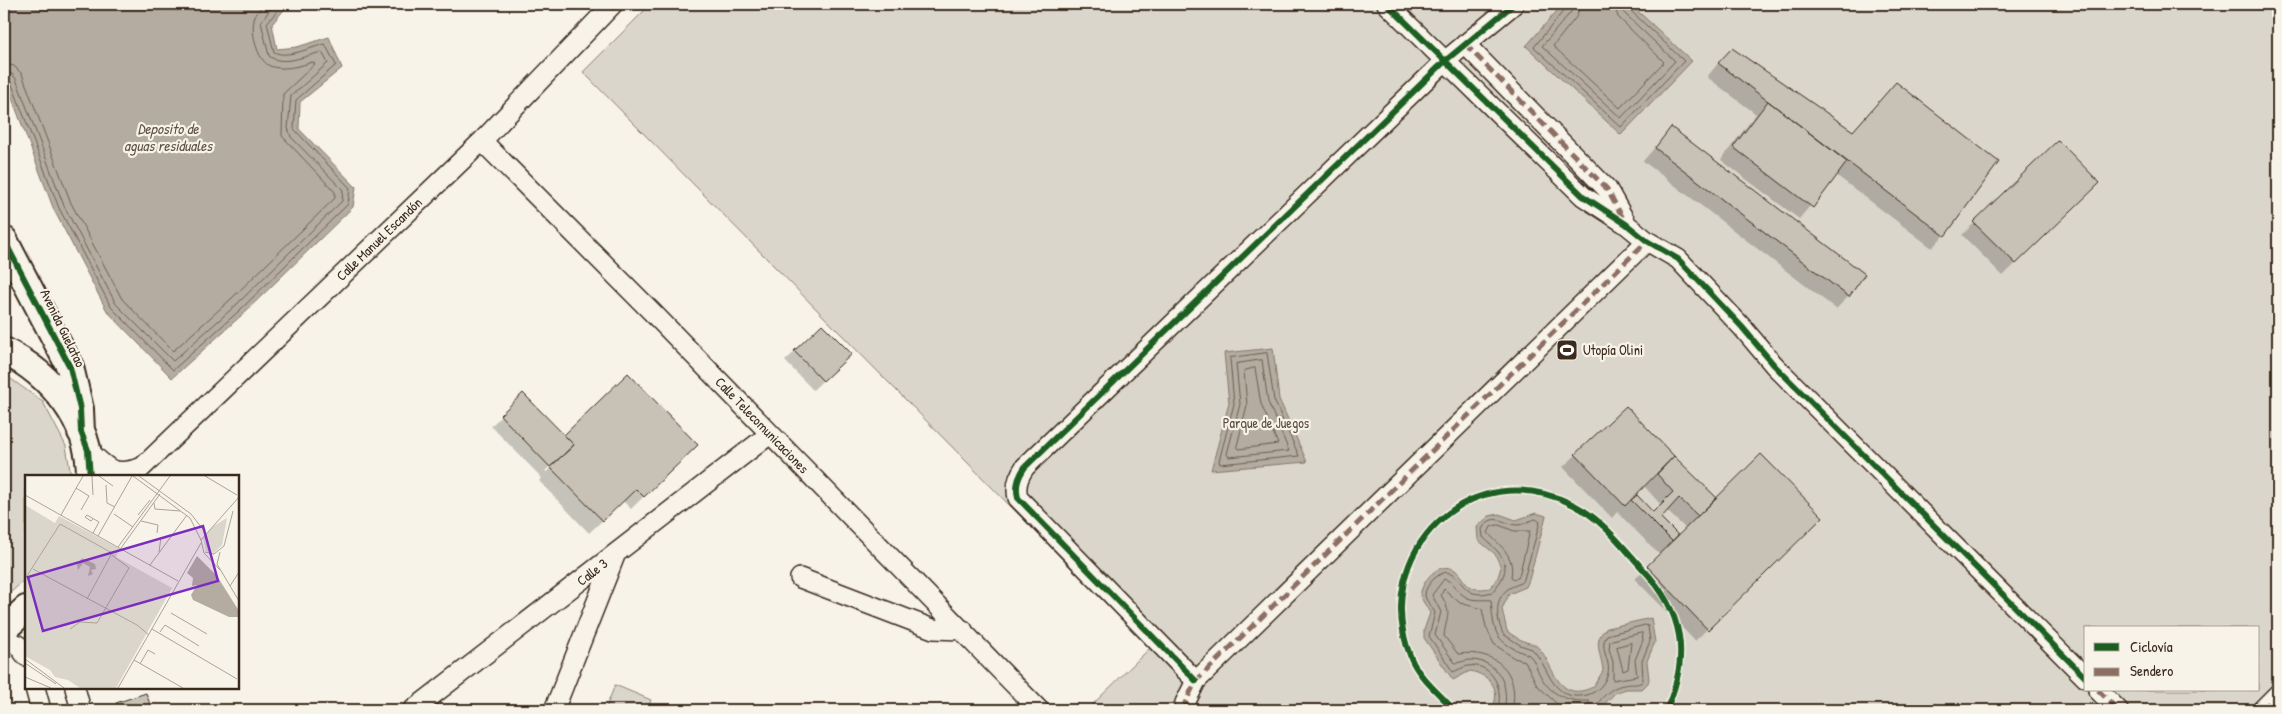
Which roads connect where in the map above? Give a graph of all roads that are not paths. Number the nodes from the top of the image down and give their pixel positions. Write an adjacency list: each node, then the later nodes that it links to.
1 (613, 4): 6 (street, Calle Manuel Escandón)
2 (1388, 4): 5 (street)
3 (1514, 4): 4 (street)
4 (1465, 44): 5 (street); 7 (street)
5 (1446, 61): 7 (street); 23 (street)
6 (482, 141): 11 (street, Calle Telecomunicaciones); 13 (street, Calle Manuel Escandón)
7 (1626, 224): 9 (street)
8 (4, 240): 12 (main road, Avenida Guelatao)
9 (1647, 240): 22 (street); 23 (street)
10 (4, 351): 12 (main road)
11 (770, 434): 15 (street, Calle 3); 19 (street, Calle Telecomunicaciones)
12 (85, 441): 13 (street, Calle Manuel Escandón); 14 (main road, Avenida Guelatao)
13 (136, 472)
14 (90, 475)
15 (616, 553): 30 (street, Calle 3); 31 (street)
16 (800, 578): 19 (street)
17 (25, 610): 18 (main road)
18 (4, 629)
19 (963, 630): 32 (street, Calle Telecomunicaciones)
20 (4, 636): 21 (street)
21 (25, 655)
22 (2084, 676)
23 (1196, 681): 33 (street)
24 (35, 689): 28 (street)
25 (75, 689): 29 (street)
26 (2100, 692): 34 (street)
27 (2278, 694): 35 (street)
28 (41, 710)
29 (81, 710)
30 (413, 710)
31 (554, 710)
32 (1039, 710)
33 (1188, 710)
34 (2118, 710)
35 (2262, 710)

